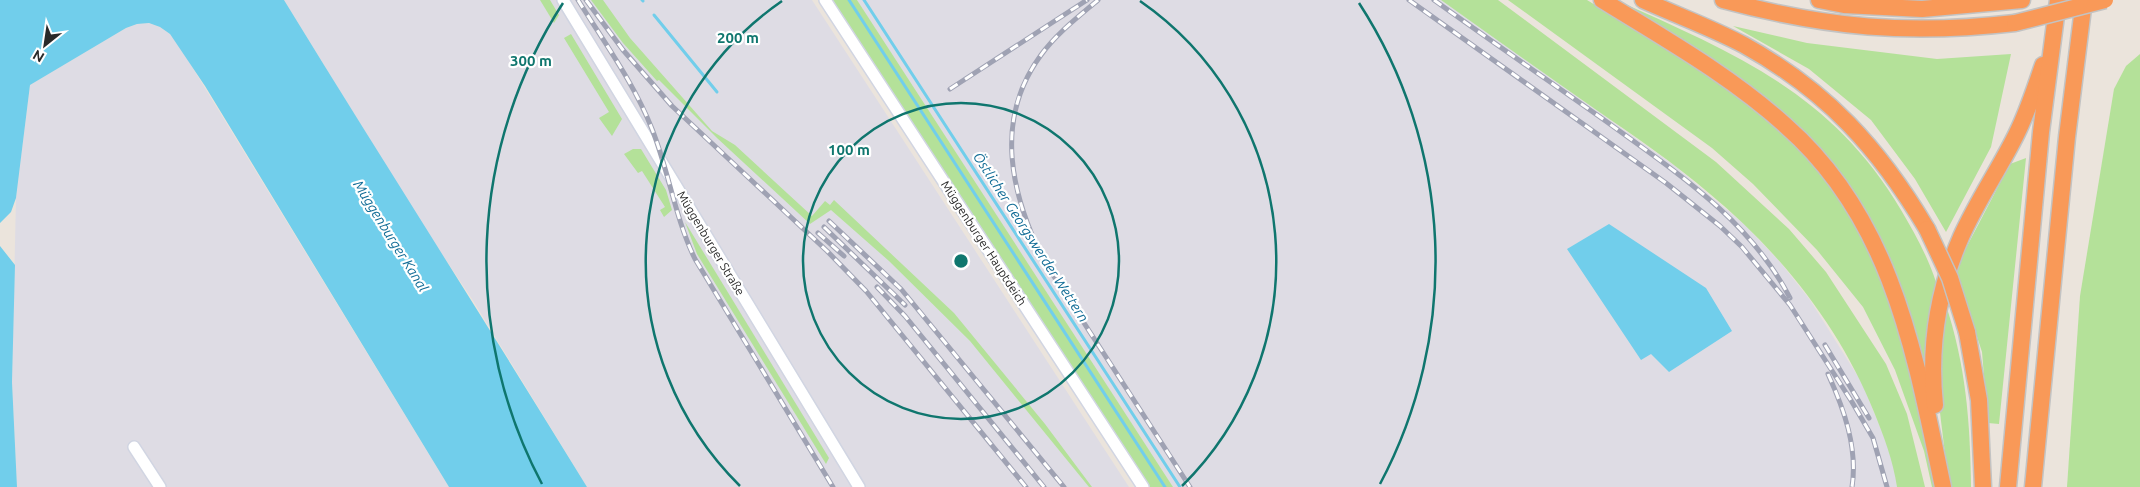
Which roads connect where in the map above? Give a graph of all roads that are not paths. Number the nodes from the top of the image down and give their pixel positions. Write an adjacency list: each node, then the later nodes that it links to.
1 (563, 0): 14 (street, Müggenburger Straße)
2 (825, 0): 15 (street, Müggenburger Hauptdeich)
3 (1602, 0): 16 (highway)
4 (1643, 0): 17 (highway, bridge)
5 (1723, 0): 10 (highway, bridge)
6 (1819, 0): 7 (highway)
7 (2020, 0)
8 (2058, 0): 11 (highway)
9 (2084, 0): 19 (highway)
10 (2106, 0)
11 (2054, 35): 16 (highway); 18 (highway)
12 (134, 447): 13 (street)
13 (160, 487)
14 (859, 487)
15 (1143, 487)
16 (1943, 487)
17 (1983, 487)
18 (2008, 487)
19 (2033, 487)

